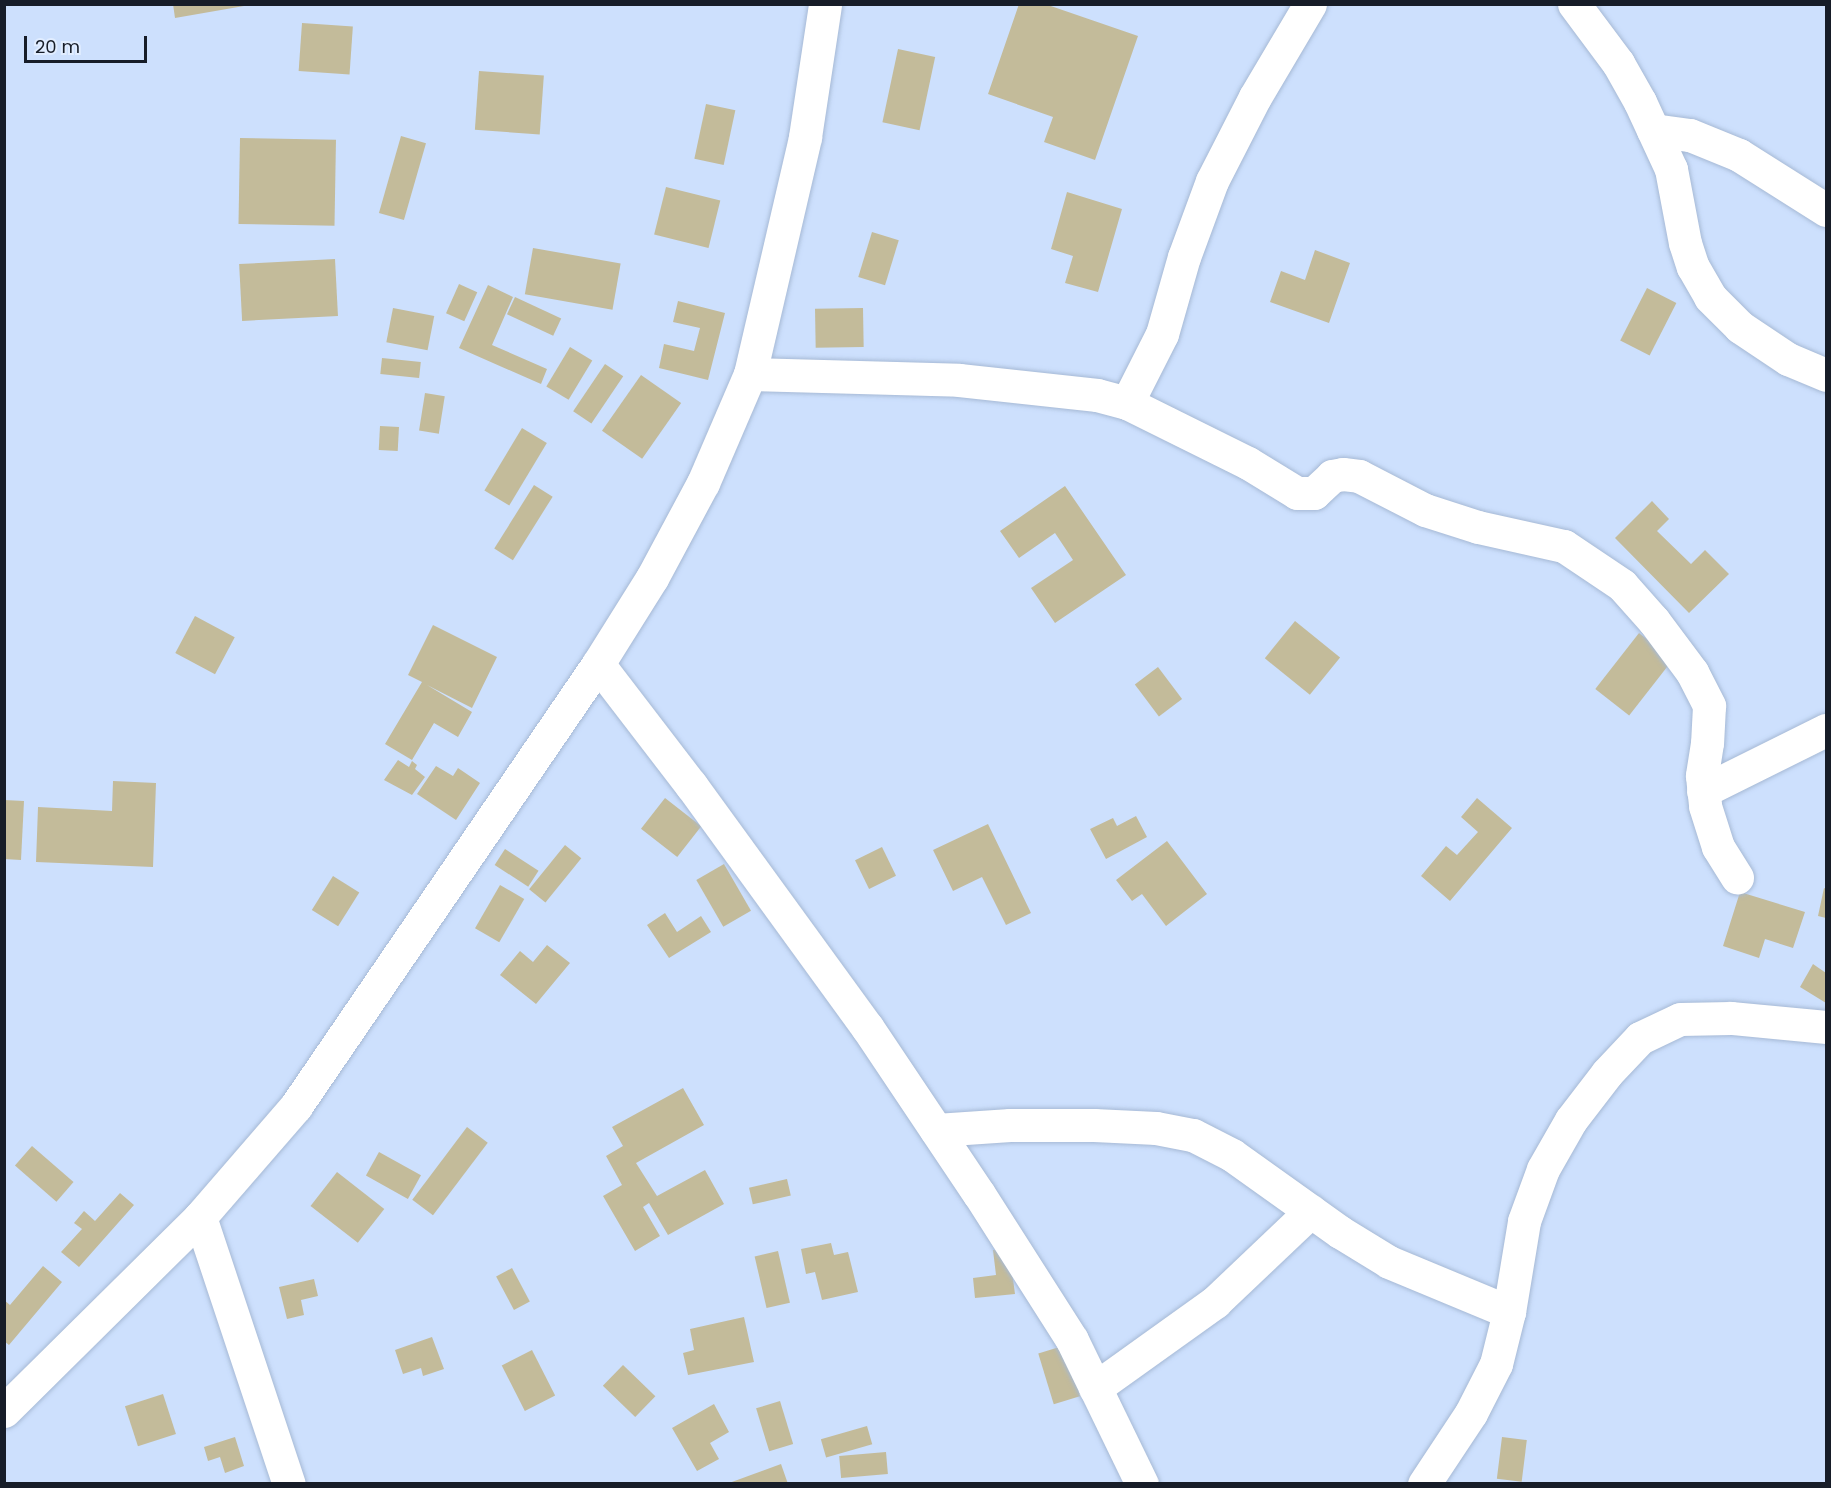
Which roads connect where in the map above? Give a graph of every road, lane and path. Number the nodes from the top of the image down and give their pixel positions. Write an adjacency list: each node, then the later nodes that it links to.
1 (825, 4): 7 (street)
2 (1310, 4): 9 (street)
3 (1574, 4): 4 (street)
4 (1653, 130): 5 (street); 8 (street)
5 (1812, 191): 6 (street)
6 (1827, 210)
7 (750, 374): 9 (street); 10 (street)
8 (1827, 375)
9 (1127, 403): 12 (street)
10 (598, 664): 15 (street); 17 (street)
11 (1827, 730): 12 (street)
12 (1704, 791): 13 (street)
13 (1737, 878)
14 (1827, 1027): 18 (street)
15 (936, 1130): 16 (street); 19 (street)
16 (1311, 1211): 18 (street); 19 (street)
17 (200, 1216): 20 (street); 21 (street)
18 (1509, 1312): 23 (street)
19 (1095, 1388): 22 (street)
20 (4, 1411)
21 (289, 1484)
22 (1142, 1484)
23 (1424, 1484)

